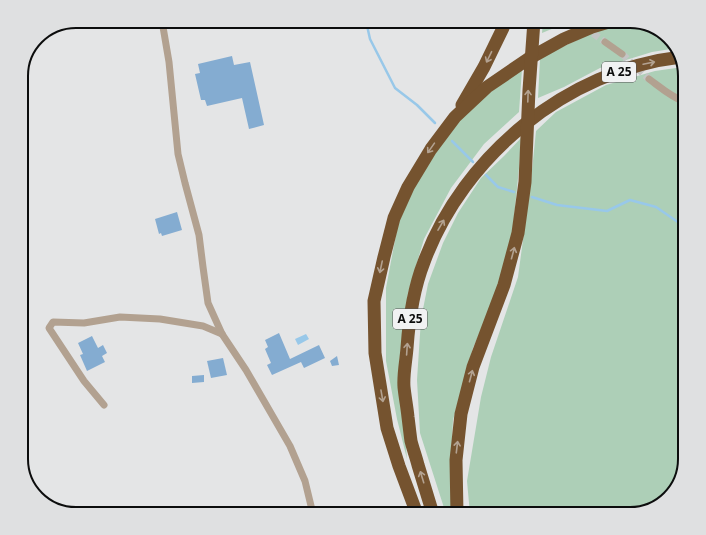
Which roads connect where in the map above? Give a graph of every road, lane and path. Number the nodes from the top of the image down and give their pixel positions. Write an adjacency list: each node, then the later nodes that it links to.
1 (163, 28): 11 (street)
2 (503, 28): 10 (highway, one-way to 10)
3 (533, 28): 16 (highway, one-way to 3)
4 (590, 28): 10 (highway, A 25)
5 (605, 42): 6 (street)
6 (622, 54)
7 (674, 58): 15 (highway, A 25, one-way to 7)
8 (648, 78): 9 (street)
9 (678, 99)
10 (455, 117): 14 (highway, A 25, one-way to 14)
11 (222, 334): 12 (street); 13 (street)
12 (104, 405)
13 (312, 507)
14 (414, 507)
15 (431, 507)
16 (457, 507)

